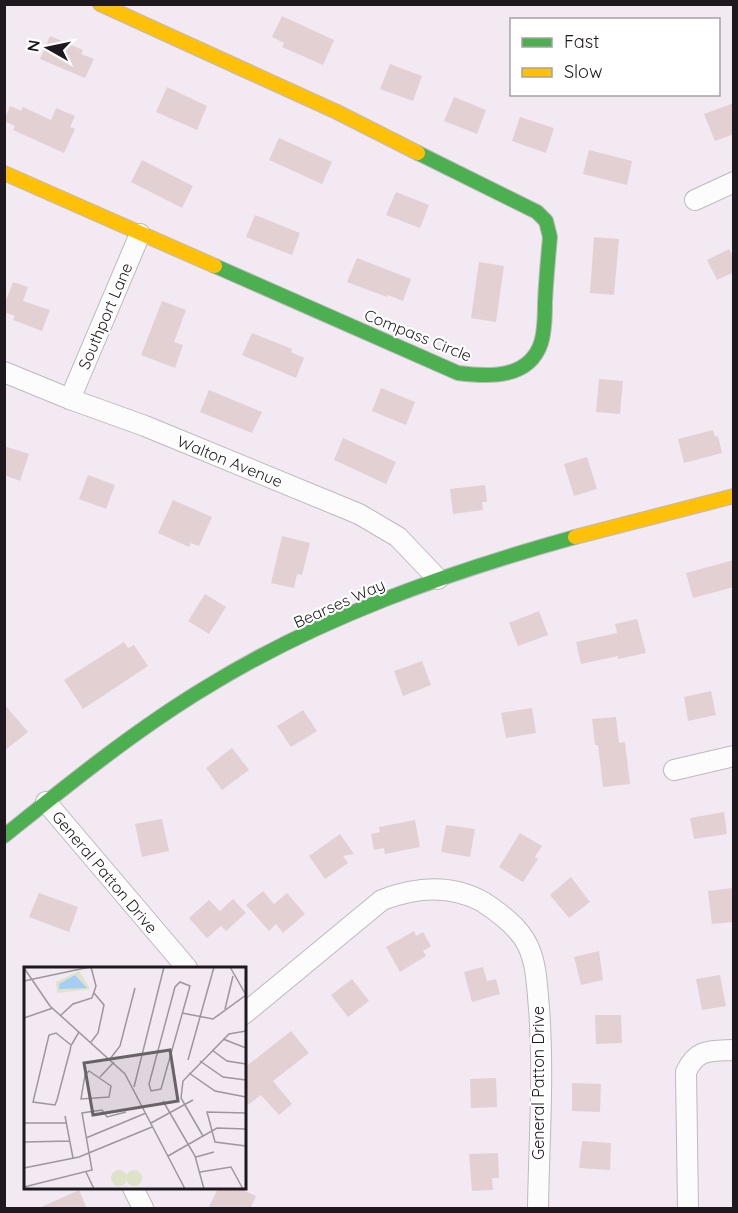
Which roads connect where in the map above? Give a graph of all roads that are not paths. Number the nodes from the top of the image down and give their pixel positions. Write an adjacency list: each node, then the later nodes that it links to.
1 (100, 4): 5 (street, Compass Circle)
2 (4, 173): 5 (street, Compass Circle)
3 (734, 182): 4 (street)
4 (695, 200)
5 (140, 234): 7 (street, Southport Lane)
6 (4, 372): 7 (street, Walton Avenue)
7 (70, 399): 9 (street, Walton Avenue)
8 (734, 496): 9 (street, Bearses Way)
9 (438, 579): 12 (street, Bearses Way)
10 (734, 756): 11 (street)
11 (674, 770)
12 (46, 802): 13 (street, Bearses Way); 14 (street, General Patton Drive)
13 (4, 836)
14 (185, 967)
15 (246, 1012): 19 (street, General Patton Drive)
16 (734, 1050): 20 (street)
17 (133, 1189): 18 (street)
18 (143, 1209)
19 (538, 1209)
20 (688, 1209)

